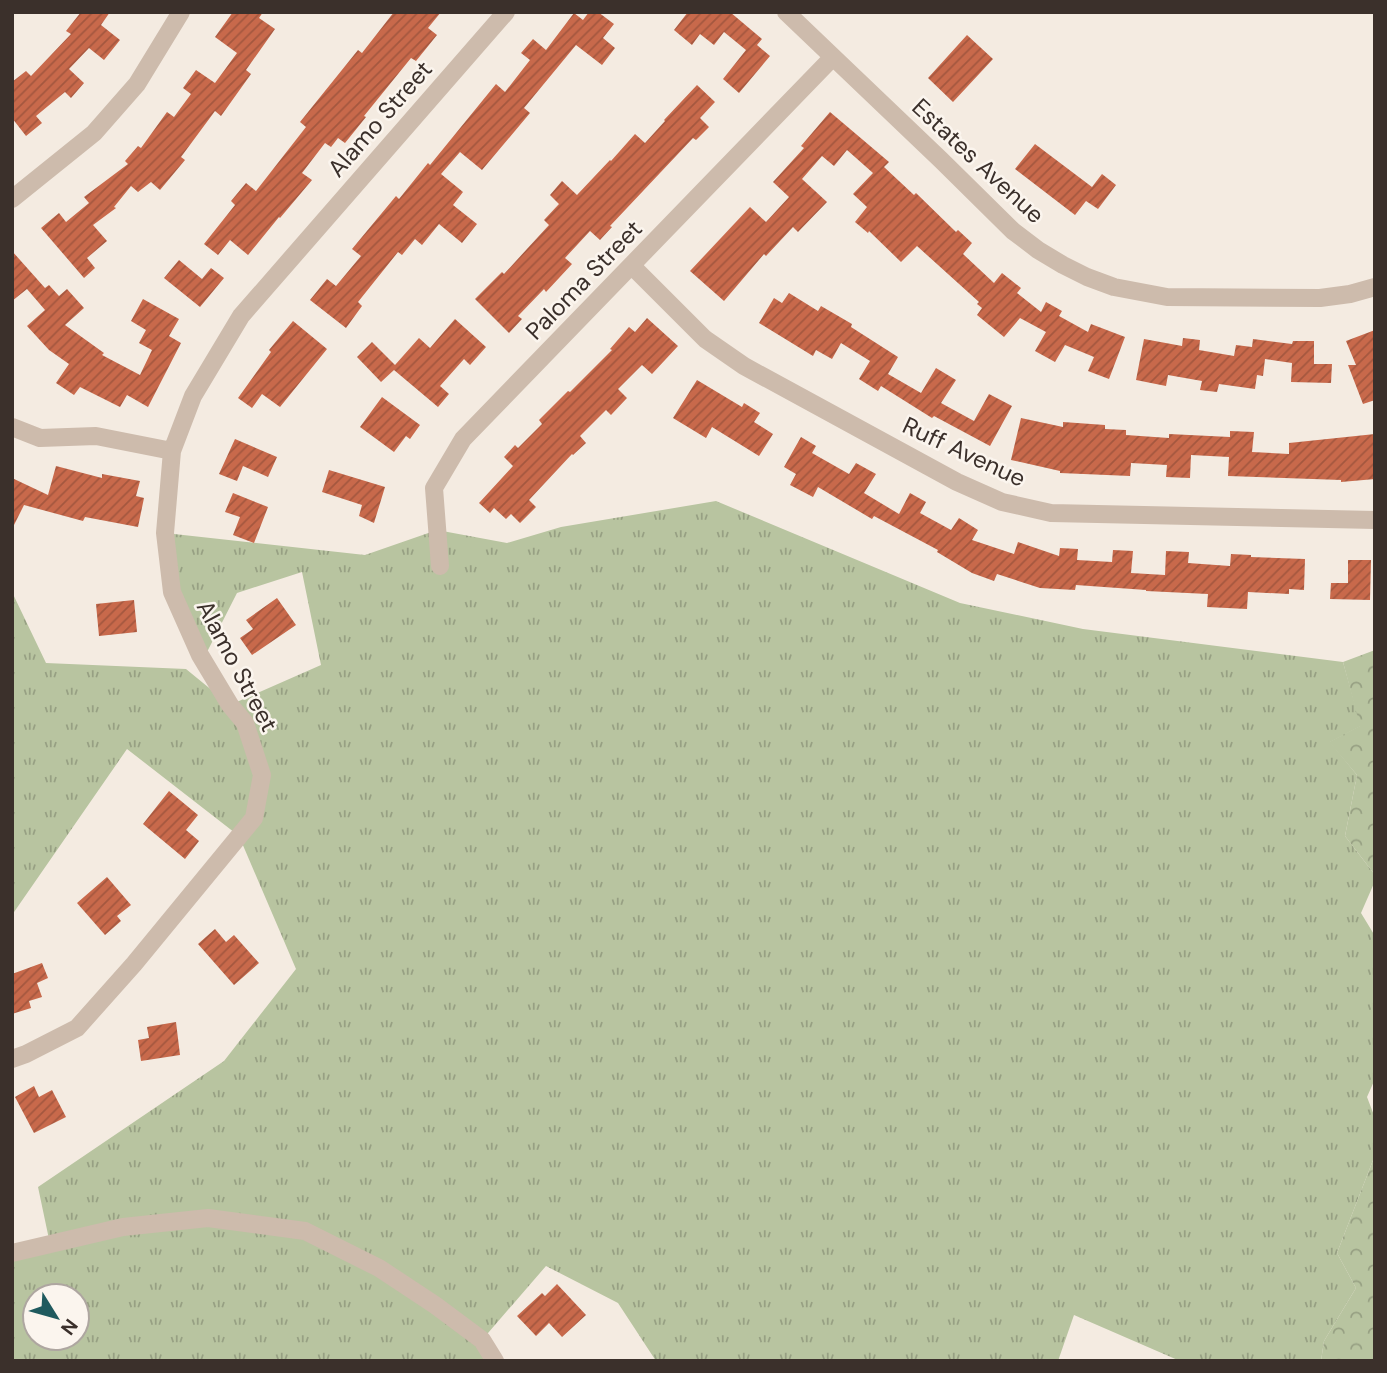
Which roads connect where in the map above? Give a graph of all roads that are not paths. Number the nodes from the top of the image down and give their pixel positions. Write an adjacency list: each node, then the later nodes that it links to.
1 (181, 12): 5 (street)
2 (506, 12): 9 (street, Alamo Street)
3 (786, 12): 4 (street, Estates Avenue)
4 (834, 57): 6 (street, Paloma Street); 7 (street, Estates Avenue)
5 (12, 199)
6 (632, 266): 10 (street, Ruff Avenue); 11 (street, Paloma Street)
7 (1375, 287)
8 (12, 427): 9 (street)
9 (172, 451): 12 (street, Alamo Street)
10 (1375, 520)
11 (440, 566)
12 (12, 1059)
13 (12, 1253): 14 (street)
14 (495, 1361)

